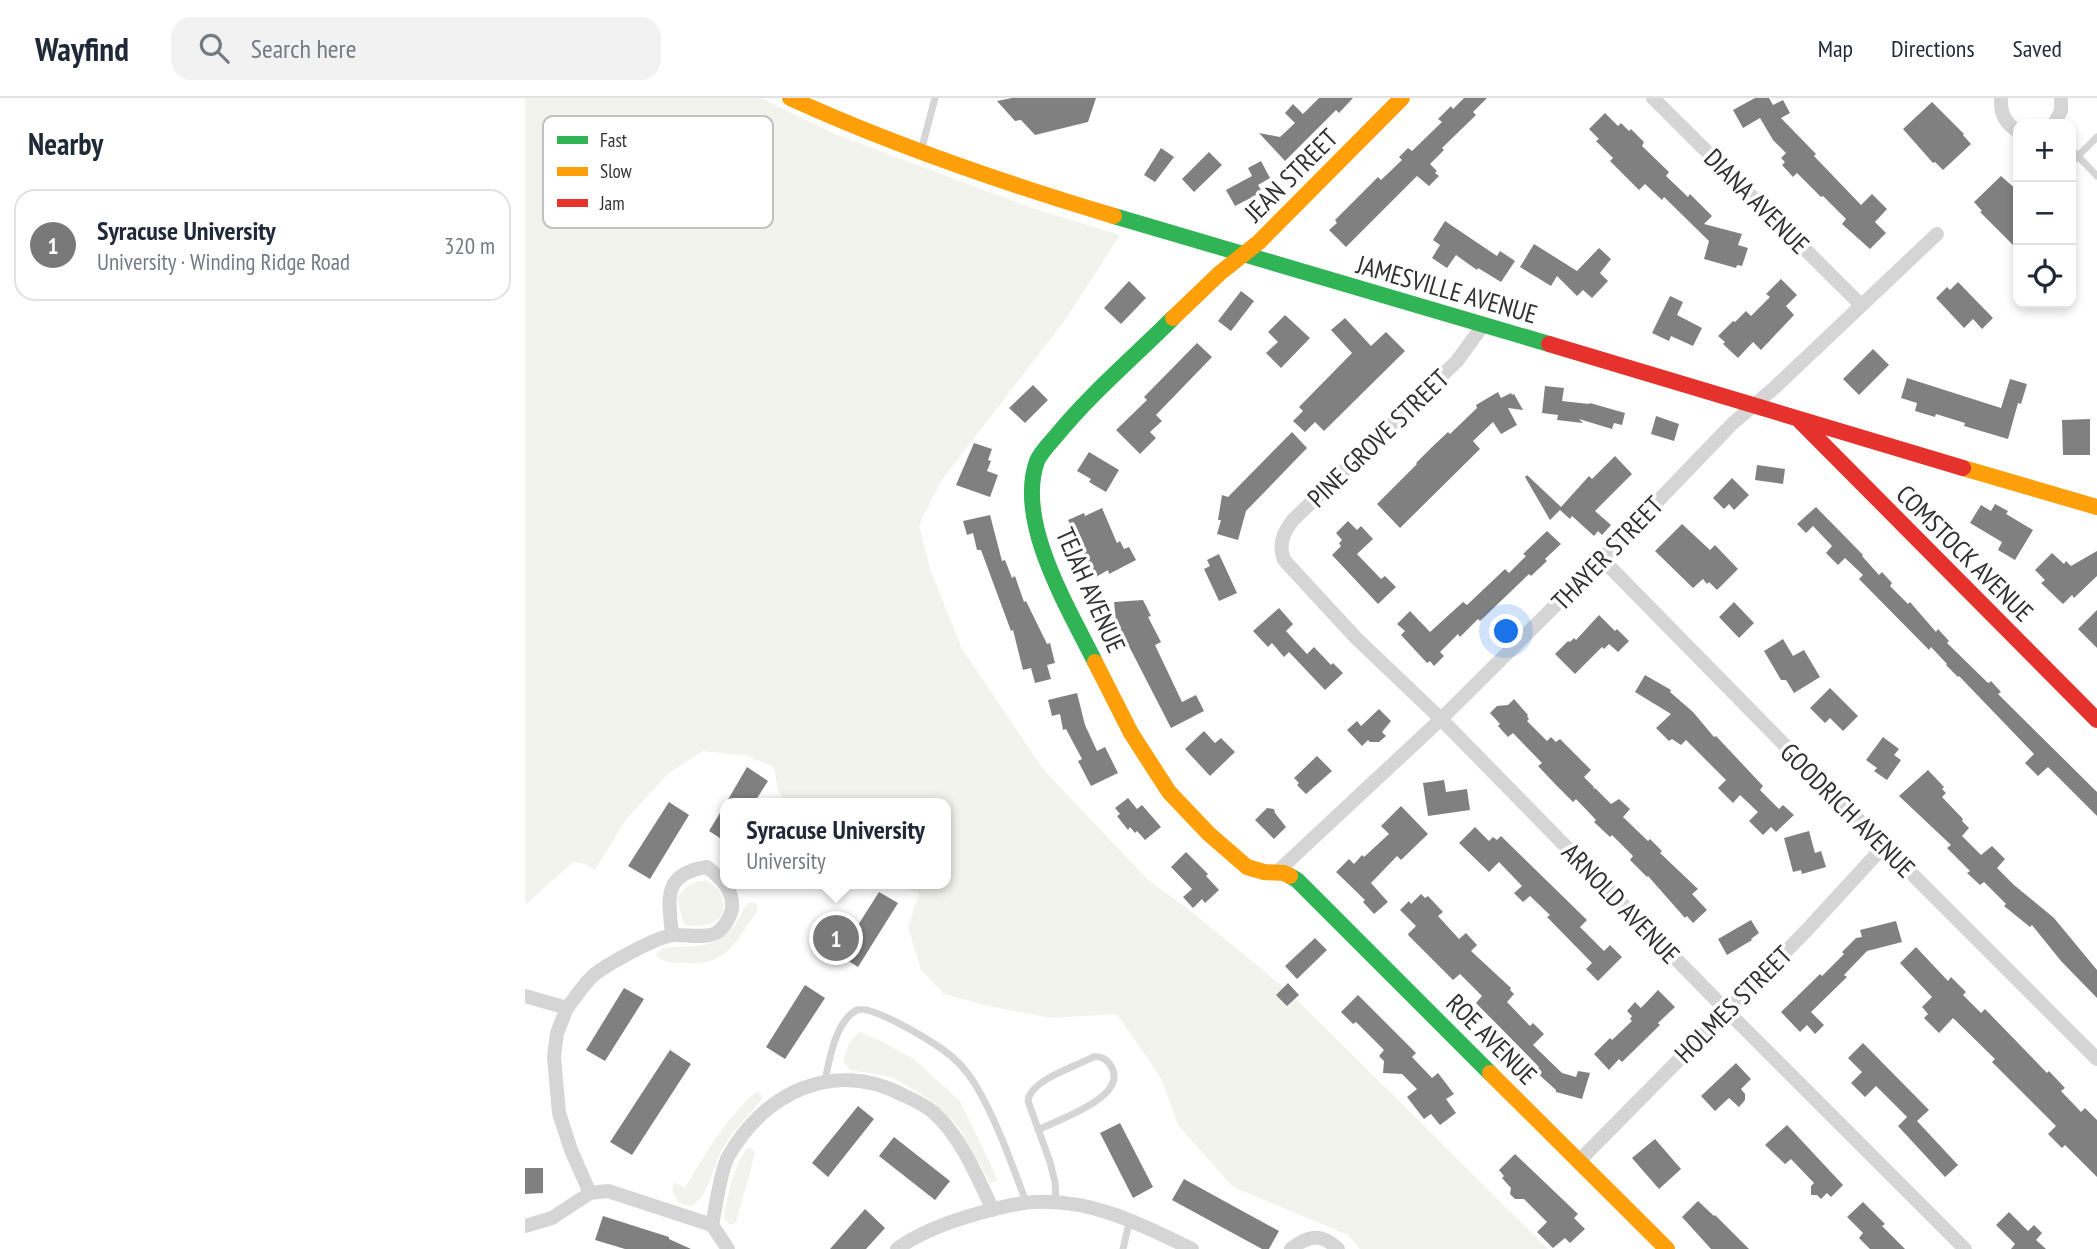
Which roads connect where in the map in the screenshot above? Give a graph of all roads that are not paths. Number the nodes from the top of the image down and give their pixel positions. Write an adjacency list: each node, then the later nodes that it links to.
1 (790, 98): 10 (street, JAMESVILLE AVENUE)
2 (935, 98): 10 (lane)
3 (1402, 98): 14 (street, JEAN STREET)
4 (1653, 98): 15 (street, DIANA AVENUE)
5 (2001, 98): 8 (street)
6 (2061, 98): 7 (street)
7 (2056, 119)
8 (2013, 128)
9 (2097, 137): 11 (lane)
10 (921, 153): 14 (street, JAMESVILLE AVENUE)
11 (2077, 156): 12 (lane)
12 (2097, 176)
13 (1937, 234): 15 (street, THAYER STREET)
14 (1244, 255): 16 (street, JAMESVILLE AVENUE); 25 (street, TEJAH AVENUE)
15 (1860, 304): 17 (street, THAYER STREET)
16 (1484, 324): 17 (street, JAMESVILLE AVENUE); 20 (street, PINE GROVE STREET)
17 (1753, 406): 18 (street, JAMESVILLE AVENUE); 21 (street, THAYER STREET)
18 (1799, 420): 19 (street, JAMESVILLE AVENUE); 23 (street, COMSTOCK AVENUE)
19 (2097, 507)
20 (1281, 554): 22 (street, ARNOLD AVENUE)
21 (1602, 559): 22 (street, THAYER STREET); 24 (street, GOODRICH AVENUE)
22 (1441, 719): 25 (street, THAYER STREET); 31 (street, ARNOLD AVENUE)
23 (2097, 720)
24 (1884, 846): 31 (street, HOLMES STREET); 32 (street, GOODRICH AVENUE)
25 (1277, 872): 35 (street, ROE AVENUE)
26 (720, 879): 28 (street)
27 (728, 889): 28 (street)
28 (672, 935): 30 (street)
29 (525, 996): 30 (street)
30 (567, 1008): 36 (street)
31 (1726, 1010): 35 (street, HOLMES STREET); 50 (street, ARNOLD AVENUE)
32 (2097, 1059)
33 (825, 1081): 38 (lane); 39 (street); 41 (street)
34 (1038, 1130): 34 (lane); 37 (lane)
35 (1580, 1160): 49 (street, ROE AVENUE)
36 (590, 1193): 41 (street); 42 (street)
37 (1056, 1202): 38 (street); 40 (street)
38 (1026, 1203): 39 (street)
39 (993, 1210): 44 (street)
40 (1130, 1219): 45 (lane); 46 (street)
41 (712, 1225): 43 (street)
42 (525, 1226)
43 (728, 1249)
44 (897, 1249)
45 (1123, 1249)
46 (1192, 1249)
47 (1291, 1249): 48 (street)
48 (1338, 1249)
49 (1667, 1249)
50 (1965, 1249)

